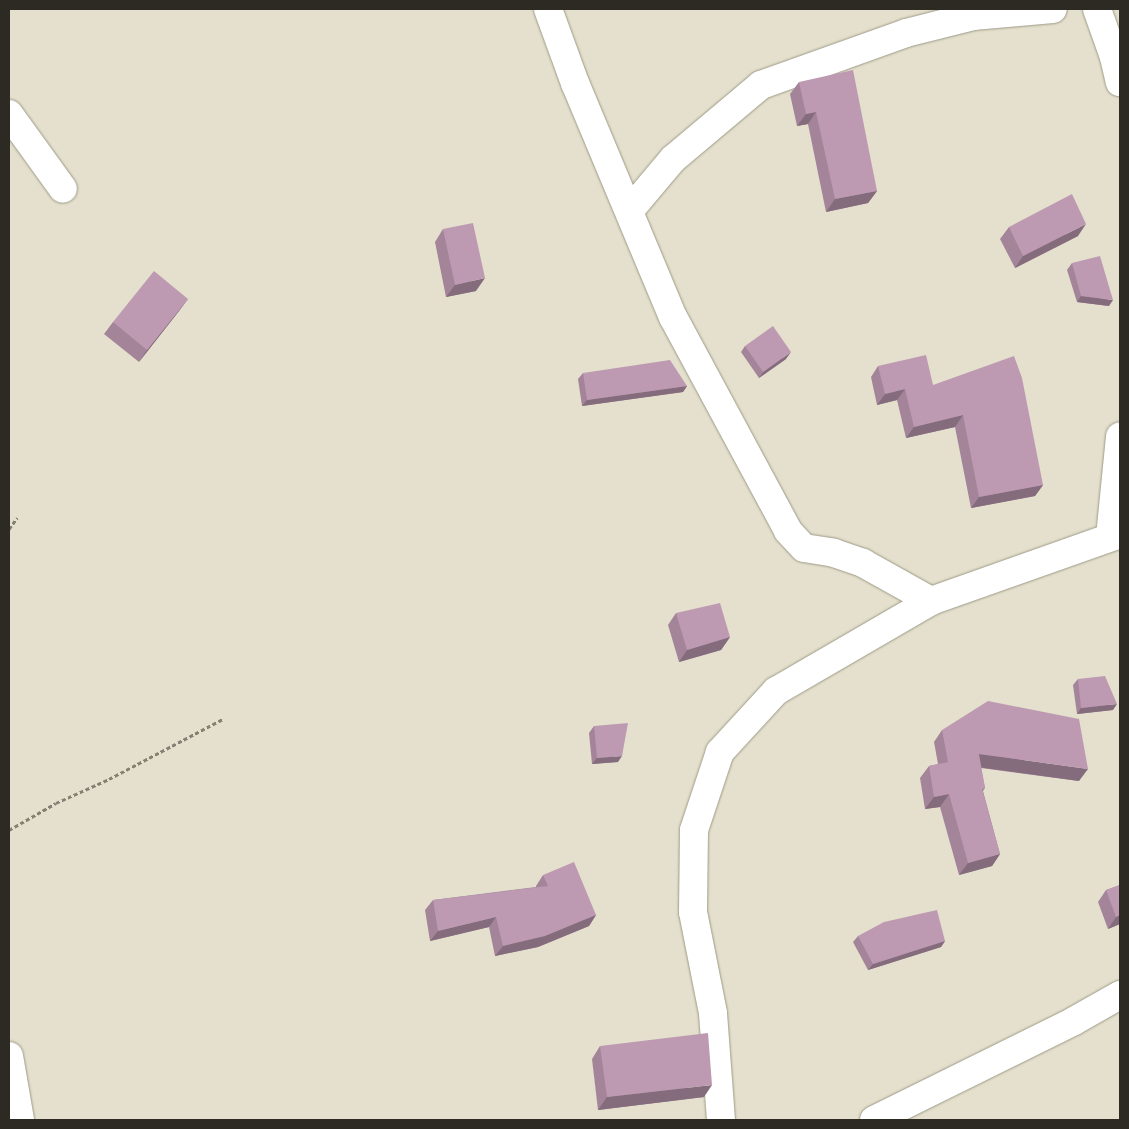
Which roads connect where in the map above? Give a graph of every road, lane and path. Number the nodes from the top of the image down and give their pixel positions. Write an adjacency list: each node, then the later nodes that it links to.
1 (548, 9): 7 (street)
2 (1054, 9): 7 (street)
3 (1097, 9): 4 (street)
4 (1120, 82)
5 (9, 114): 6 (street)
6 (63, 189)
7 (630, 210): 12 (street)
8 (1120, 436): 11 (street)
9 (17, 518): 10 (path)
10 (9, 529)
11 (1115, 535): 12 (street)
12 (930, 601): 18 (street)
13 (223, 719): 14 (path)
14 (9, 830)
15 (1120, 995): 19 (street)
16 (9, 1056): 17 (street)
17 (20, 1120)
18 (721, 1120)
19 (874, 1120)

